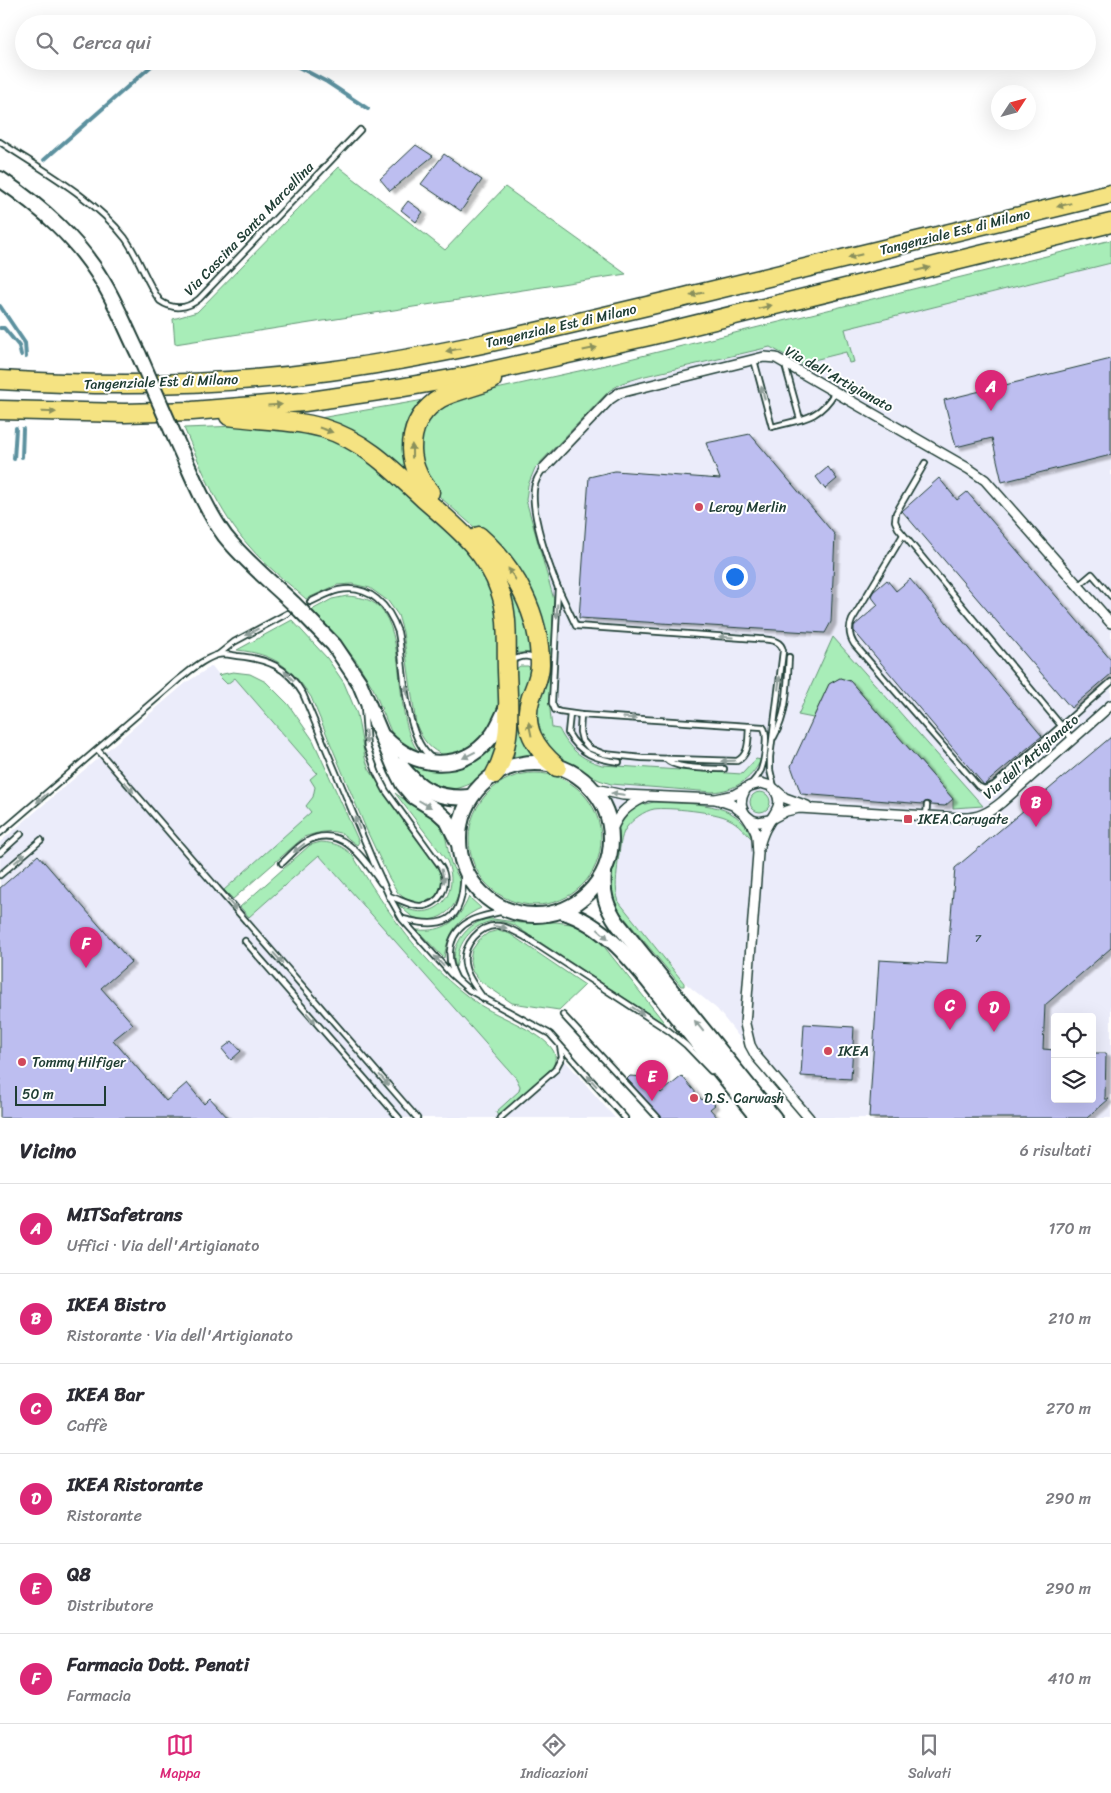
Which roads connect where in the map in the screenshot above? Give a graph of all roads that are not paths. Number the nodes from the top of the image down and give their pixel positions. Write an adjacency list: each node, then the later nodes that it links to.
1 (360, 130): 2 (lane, Via Cascina Santa Marcellina)
2 (0, 142)
3 (0, 179): 20 (main road, bridge)
4 (1111, 194): 9 (highway, Tangenziale Est di Milano, one-way to 9)
5 (1111, 223): 6 (highway, Tangenziale Est di Milano, one-way to 5)
6 (559, 355): 12 (highway, Tangenziale Est di Milano, one-way to 6); 25 (highway, one-way to 6)
7 (754, 360): 8 (street, Via dell'Artigianato); 13 (lane, one-way to 7); 15 (street, Via dell'Artigianato)
8 (784, 362): 10 (street, Via dell'Artigianato); 13 (lane)
9 (0, 380)
10 (835, 392): 13 (lane); 17 (street, Via dell'Artigianato)
11 (0, 410): 12 (highway, Tangenziale Est di Milano, one-way to 12)
12 (192, 411): 24 (highway, one-way to 24)
13 (800, 419)
14 (925, 462): 16 (lane)
15 (544, 468): 18 (lane, Via dell'Artigianato)
16 (903, 535): 33 (lane); 33 (lane)
17 (1078, 586): 19 (lane); 21 (street, Via dell'Artigianato)
18 (558, 588): 30 (lane, one-way to 30); 35 (lane, Via dell'Artigianato, one-way to 18)
19 (1111, 596)
20 (298, 608): 22 (lane, one-way to 22); 27 (main road); 40 (lane, one-way to 20)
21 (1111, 623)
22 (218, 654): 37 (lane); 67 (lane, one-way to 22)
23 (789, 657): 35 (lane)
24 (506, 663): 25 (lane); 28 (highway)
25 (540, 664): 42 (highway, one-way to 25)
26 (1111, 682): 33 (lane)
27 (362, 688): 34 (main road); 67 (lane, one-way to 67)
28 (508, 704): 40 (main road, one-way to 40); 44 (highway)
29 (1111, 705): 36 (street, Via dell'Artigianato)
30 (570, 714): 31 (lane); 41 (lane)
31 (581, 715): 32 (lane, one-way to 32); 39 (lane)
32 (749, 726): 39 (lane, one-way to 39); 46 (lane)
33 (1062, 726): 36 (lane)
34 (381, 734): 38 (main road); 40 (main road)
35 (772, 740): 47 (lane)
36 (1073, 740): 54 (street, Via dell'Artigianato)
37 (98, 750): 56 (lane, one-way to 56); 78 (lane, one-way to 78, bridge)
38 (388, 751): 49 (main road); 60 (main road, one-way to 60)
39 (666, 759): 43 (lane)
40 (442, 762)
41 (619, 762)
42 (557, 767): 44 (main road); 45 (main road)
43 (724, 769)
44 (495, 774): 49 (main road)
45 (590, 788): 48 (street, one-way to 45); 58 (main road)
46 (747, 788): 47 (street); 50 (street); 53 (street)
47 (776, 791): 52 (street); 55 (street)
48 (647, 796): 50 (street); 58 (street)
49 (471, 797): 60 (main road)
50 (716, 799): 53 (street)
51 (927, 805): 54 (lane)
52 (814, 809): 54 (street, Via dell'Artigianato); 55 (street)
53 (745, 814): 55 (street); 62 (street)
54 (926, 816)
55 (772, 818): 62 (street)
56 (0, 833)
57 (21, 834): 61 (lane)
58 (610, 834): 65 (main road)
59 (40, 840): 66 (lane, one-way to 59)
60 (459, 845): 64 (main road)
61 (0, 853)
62 (758, 853): 85 (street)
63 (282, 863): 67 (lane, one-way to 63)
64 (464, 867): 68 (main road); 70 (lane)
65 (605, 869): 69 (main road); 76 (main road, one-way to 65)
66 (0, 875)
67 (389, 896): 70 (lane)
68 (507, 910): 69 (main road); 72 (lane)
69 (561, 911): 82 (main road, one-way to 82)
70 (402, 919): 72 (lane, one-way to 70)
71 (245, 941): 77 (lane, one-way to 77)
72 (460, 983): 73 (lane)
73 (485, 1000): 75 (lane); 82 (lane, one-way to 82)
74 (563, 1015): 81 (lane)
75 (560, 1045): 79 (lane); 80 (lane, one-way to 75)
76 (721, 1053): 83 (main road); 84 (main road)
77 (399, 1118)
78 (417, 1118)
79 (500, 1118)
80 (625, 1118)
81 (658, 1118)
82 (758, 1118)
83 (774, 1118)
84 (786, 1118)
85 (809, 1118)

